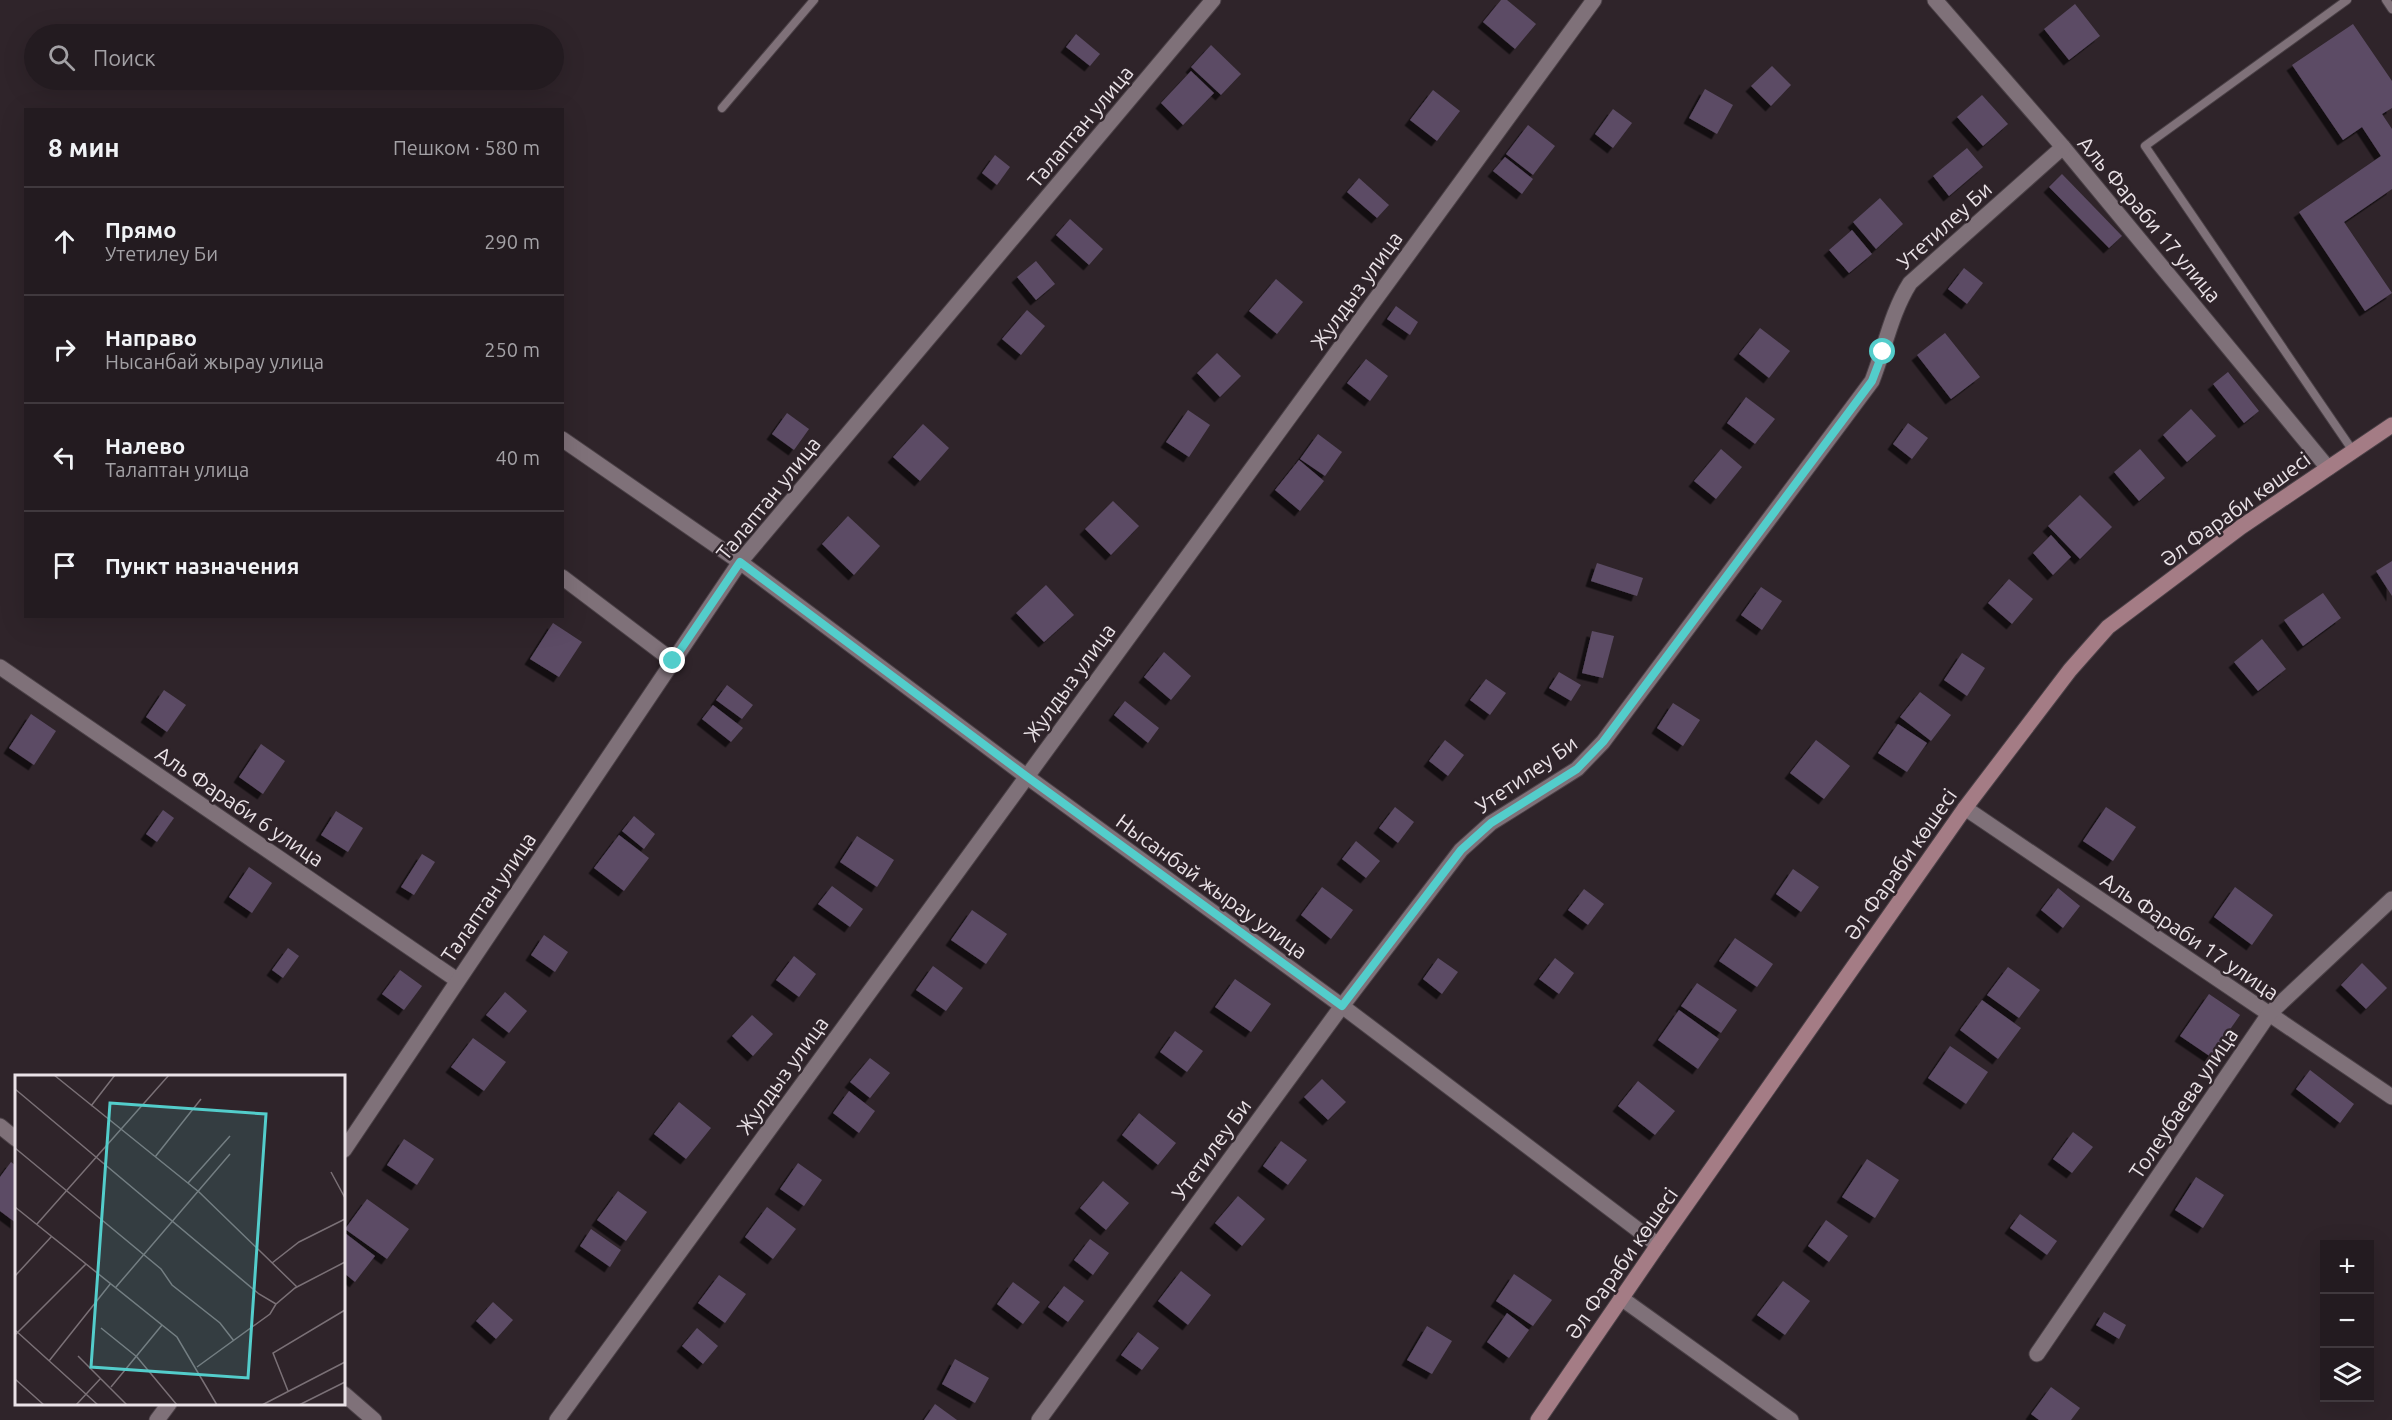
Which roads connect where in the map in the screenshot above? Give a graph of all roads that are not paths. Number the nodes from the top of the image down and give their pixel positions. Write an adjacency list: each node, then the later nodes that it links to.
1 (814, 0): 8 (lane)
2 (1214, 0): 14 (street, Талаптан улица)
3 (1594, 0): 18 (street, Жулдыз улица)
4 (1935, 0): 9 (street, Аль Фараби 17 улица)
5 (2347, 0): 12 (lane)
6 (2386, 0): 7 (lane)
7 (2392, 9)
8 (722, 108)
9 (2063, 147): 13 (street, Аль Фараби 17 улица); 22 (street, Утетилеу Би)
10 (2392, 425): 12 (street, Әл Фараби көшесі)
11 (564, 440): 14 (street, Нысанбай жырау улица)
12 (2353, 452): 13 (street, Әл Фараби көшесі)
13 (2328, 468): 19 (street, Әл Фараби көшесі)
14 (740, 562): 16 (street, Талаптан улица); 18 (street, Нысанбай жырау улица)
15 (564, 579): 16 (street)
16 (673, 661): 21 (street, Талаптан улица)
17 (0, 667): 21 (street, Аль Фараби 6 улица)
18 (1026, 776): 22 (street, Нысанбай жырау улица); 35 (street, Жулдыз улица)
19 (1965, 808): 23 (street, Аль Фараби 17 улица); 28 (street, Әл Фараби көшесі)
20 (2392, 899): 23 (street, Толеубаева улица)
21 (457, 980): 27 (street, Талаптан улица)
22 (1342, 1006): 28 (street, Нысанбай жырау улица); 36 (street, Утетилеу Би)
23 (2269, 1014): 24 (street, Аль Фараби 17 улица); 30 (street, Толеубаева улица)
24 (2392, 1097)
25 (0, 1126): 26 (street)
26 (15, 1138)
27 (345, 1148)
28 (1658, 1245): 29 (street, Әл Фараби көшесі)
29 (1622, 1298): 37 (street, Әл Фараби көшесі); 38 (street)
30 (2037, 1354)
31 (345, 1395): 34 (street)
32 (168, 1405): 33 (street)
33 (157, 1420)
34 (374, 1420)
35 (557, 1420)
36 (1039, 1420)
37 (1538, 1420)
38 (1791, 1420)

